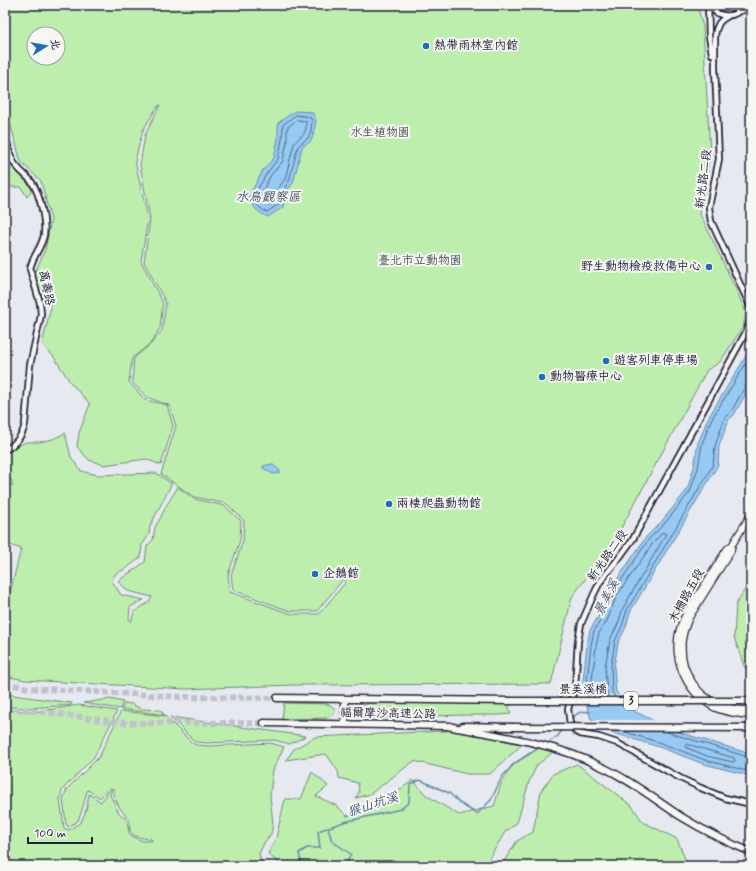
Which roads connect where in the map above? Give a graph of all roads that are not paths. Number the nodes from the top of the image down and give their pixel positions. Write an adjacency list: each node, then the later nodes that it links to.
1 (709, 5): 5 (street); 6 (street, 新光路二段)
2 (744, 5): 4 (street)
3 (751, 8): 4 (street)
4 (740, 10): 5 (street)
5 (728, 16): 6 (street, 新光路二段)
6 (715, 68): 8 (street, 新光路二段)
7 (5, 134): 10 (street, 萬壽路)
8 (751, 308)
9 (751, 319): 23 (street, 新光路二段)
10 (5, 450)
11 (751, 514): 12 (main road, 木柵路五段)
12 (732, 545): 17 (main road, 木柵路五段); 18 (main road, 木柵路五段)
13 (277, 698): 14 (highway, 福爾摩沙高速公路 / 3)
14 (345, 700): 15 (highway, 福爾摩沙高速公路 / 3); 20 (highway)
15 (510, 701): 16 (highway, 景美溪橋 / 3, bridge)
16 (751, 701)
17 (751, 710)
18 (751, 716)
19 (264, 723): 20 (highway, 福爾摩沙高速公路 / 3)
20 (345, 724): 21 (highway, 福爾摩沙高速公路 / 3)
21 (447, 726): 22 (highway, 福爾摩沙高速公路 / 3, bridge); 24 (highway)
22 (751, 728)
23 (751, 804)
24 (751, 852)

